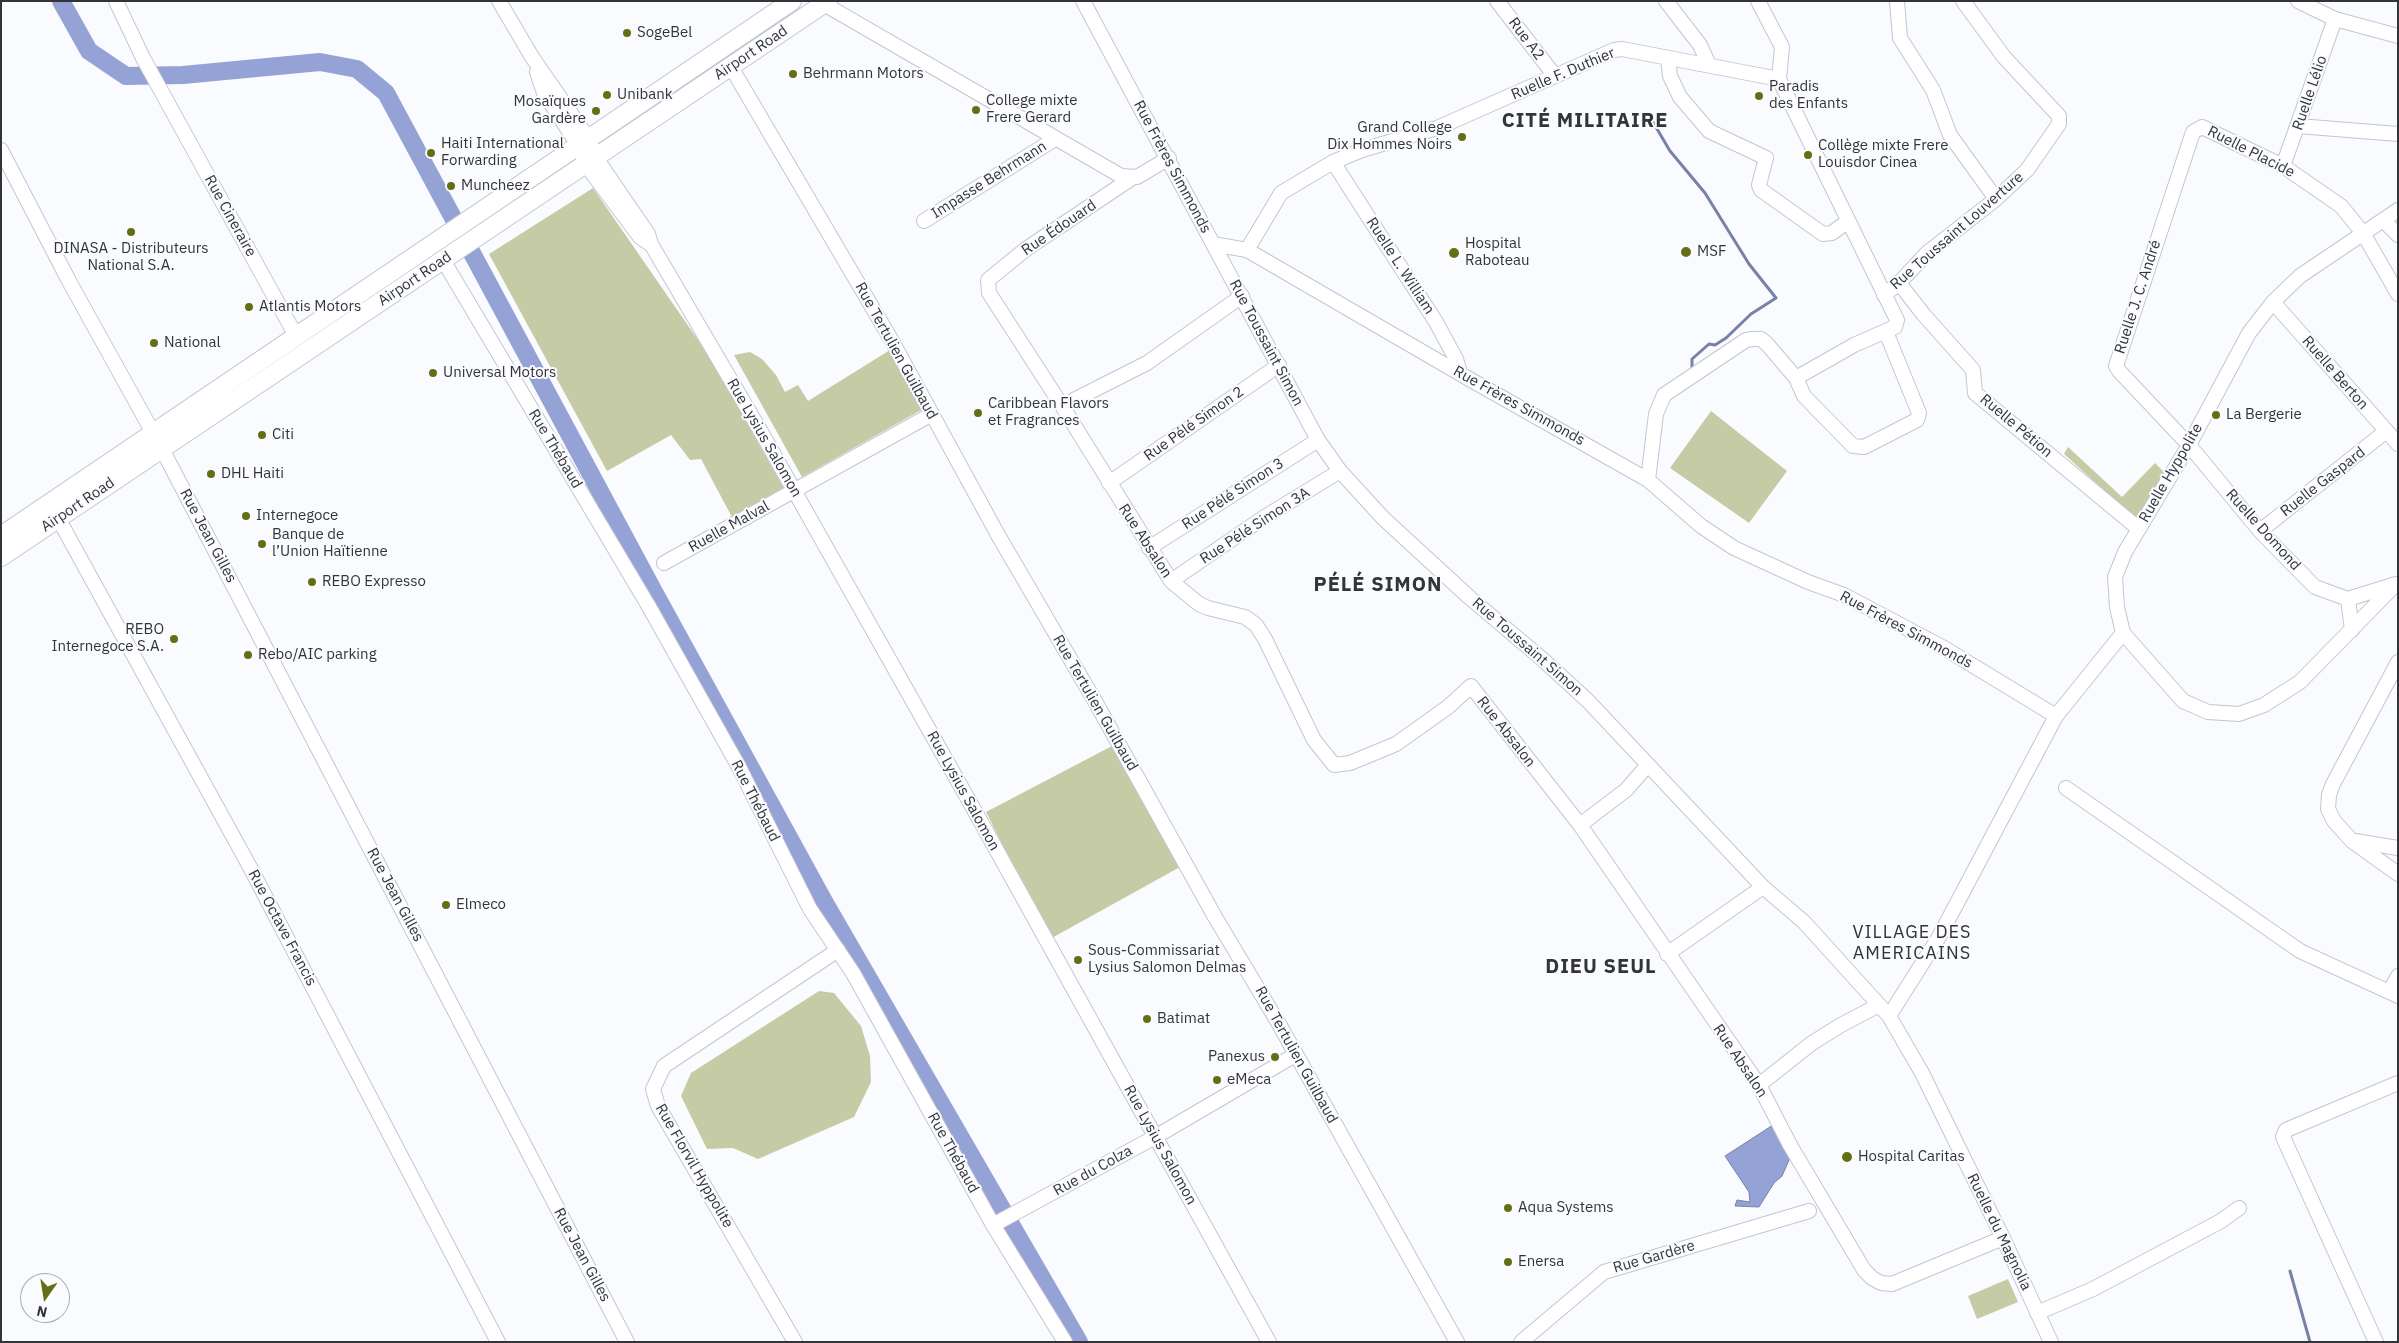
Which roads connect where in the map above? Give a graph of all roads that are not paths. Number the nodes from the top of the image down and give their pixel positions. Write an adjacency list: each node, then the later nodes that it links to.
1 (116, 1): 47 (street, Rue Cineraire)
2 (499, 1): 23 (street, Rue Lysius Salomon)
3 (792, 1): 23 (main road, Airport Road)
4 (1083, 1): 25 (street, Rue Frères Simmonds)
5 (1498, 1): 17 (street, Rue A2)
6 (1666, 1): 15 (street)
7 (1758, 1): 18 (street)
8 (1896, 1): 30 (street)
9 (1964, 1): 30 (street, Rue Toussaint Louverture)
10 (2298, 1): 12 (street)
11 (826, 3): 16 (main road, Airport Road); 22 (street)
12 (2335, 19): 13 (street); 19 (street, Ruelle Lélio)
13 (2398, 36)
14 (1668, 58): 15 (street, Ruelle F. Duthier); 17 (street, Ruelle F. Duthier); 34 (street)
15 (1710, 65): 18 (street, Ruelle F. Duthier)
16 (730, 67): 26 (main road, Airport Road); 52 (street, Rue Tertulien Guilbaud)
17 (1555, 76): 27 (street, Ruelle F. Duthier)
18 (1779, 79): 34 (street)
19 (2298, 126): 21 (street); 28 (street, Ruelle Lélio)
20 (2197, 128): 28 (street, Ruelle Placide); 57 (street, Ruelle J. C. André)
21 (2398, 134)
22 (1055, 139): 29 (street); 32 (street, Impasse Behrmann)
23 (583, 142): 26 (street, Rue Lysius Salomon); 47 (main road, Airport Road)
24 (1, 150): 54 (street)
25 (1169, 158): 29 (street, Rue Édouard); 37 (street, Rue Frères Simmonds)
26 (591, 161): 39 (main road, Airport Road); 62 (street, Rue Lysius Salomon)
27 (1333, 162): 38 (street, Ruelle F. Duthier); 49 (street, Ruelle L. William)
28 (2283, 166): 35 (street, Ruelle Placide)
29 (1132, 178): 40 (street, Rue Édouard)
30 (1996, 199): 41 (street, Rue Toussaint Louverture)
31 (2398, 210): 33 (street, Ruelle Hyppolite)
32 (924, 220)
33 (2383, 220): 35 (street, Ruelle Hyppolite); 36 (street)
34 (1848, 221): 43 (street)
35 (2363, 233): 42 (street, Ruelle Placide); 45 (street, Ruelle Hyppolite)
36 (2398, 235)
37 (1213, 244): 38 (street, Rue Frères Simmonds); 44 (street, Rue Toussaint Simon)
38 (1247, 250): 49 (street, Rue Frères Simmonds)
39 (446, 259): 58 (main road, Airport Road); 84 (street, Rue Thébaud)
40 (988, 280): 51 (street, Rue Absalon)
41 (1899, 282): 43 (street, Rue Toussaint Louverture); 64 (street, Ruelle Pétion)
42 (2397, 290)
43 (1884, 295): 46 (street)
44 (1242, 296): 48 (street, Rue Toussaint Simon); 51 (street)
45 (2272, 302): 53 (street, Ruelle Berton); 57 (street, Ruelle Hyppolite)
46 (1886, 332): 50 (street); 50 (street)
47 (296, 336): 54 (main road, Airport Road)
48 (1278, 365): 55 (street, Rue Toussaint Simon); 61 (street, Rue Pélé Simon 2)
49 (1460, 373): 60 (street, Rue Frères Simmonds)
50 (1796, 378): 60 (street)
51 (1064, 409): 61 (street, Rue Absalon)
52 (932, 414): 62 (street, Ruelle Malval); 90 (street, Rue Tertulien Guilbaud)
53 (2386, 432): 56 (street, Ruelle Berton); 65 (street, Ruelle Gaspard)
54 (152, 433): 58 (street, Rue Jean Gilles); 66 (main road, Airport Road)
55 (1318, 440): 59 (street, Rue Toussaint Simon); 67 (street, Rue Pélé Simon 3)
56 (2398, 444)
57 (2189, 445): 64 (street, Ruelle Hyppolite); 65 (street, Ruelle Domond)
58 (162, 449): 63 (main road, Airport Road); 100 (street, Rue Jean Gilles)
59 (1340, 471): 70 (street, Rue Pélé Simon 3A); 77 (street, Rue Toussaint Simon)
60 (1648, 480): 76 (street, Rue Frères Simmonds)
61 (1109, 483): 67 (street, Rue Absalon)
62 (795, 491): 69 (street, Ruelle Malval); 93 (street, Rue Lysius Salomon)
63 (58, 518): 68 (main road, Airport Road); 99 (street, Rue Octave Francis)
64 (2139, 530): 74 (street, Ruelle Hyppolite)
65 (2260, 531): 72 (street, Ruelle Domond)
66 (1, 536)
67 (1149, 548): 70 (street, Rue Absalon)
68 (1, 557)
69 (664, 563)
70 (1170, 581): 79 (street, Rue Absalon)
71 (2397, 583): 72 (street); 73 (street)
72 (2348, 599): 73 (street)
73 (2352, 630): 74 (street)
74 (2122, 633): 76 (street)
75 (2398, 662): 80 (street)
76 (2056, 716): 89 (street)
77 (1647, 766): 79 (street); 83 (street, Rue Toussaint Simon)
78 (2066, 788): 87 (street)
79 (1580, 825): 85 (street, Rue Absalon)
80 (2352, 841): 81 (street); 82 (street)
81 (2398, 848)
82 (2398, 874)
83 (1763, 887): 85 (street); 88 (street, Rue Toussaint Simon)
84 (838, 950): 96 (street, Rue Thébaud); 101 (street, Rue Florvil Hyppolite)
85 (1667, 954): 92 (street, Rue Absalon)
86 (2398, 976): 87 (street)
87 (2394, 994)
88 (1879, 1005): 89 (street, Rue Toussaint Simon); 92 (street)
89 (1889, 1016): 97 (street, Ruelle du Magnolia)
90 (1295, 1055): 93 (street, Rue du Colza); 104 (street, Rue Tertulien Guilbaud)
91 (2398, 1083): 107 (street)
92 (1758, 1085): 97 (street, Rue Absalon)
93 (1155, 1137): 96 (street, Rue du Colza); 103 (street, Rue Lysius Salomon)
94 (2239, 1208): 98 (street)
95 (1809, 1211): 105 (street, Rue Gardère)
96 (995, 1224): 102 (street, Rue Thébaud)
97 (2004, 1238): 98 (street, Ruelle du Magnolia)
98 (2038, 1313): 106 (street, Ruelle du Magnolia)
99 (498, 1342)
100 (627, 1342)
101 (795, 1342)
102 (1065, 1342)
103 (1269, 1342)
104 (1457, 1342)
105 (1521, 1342)
106 (2051, 1342)
107 (2376, 1342)

